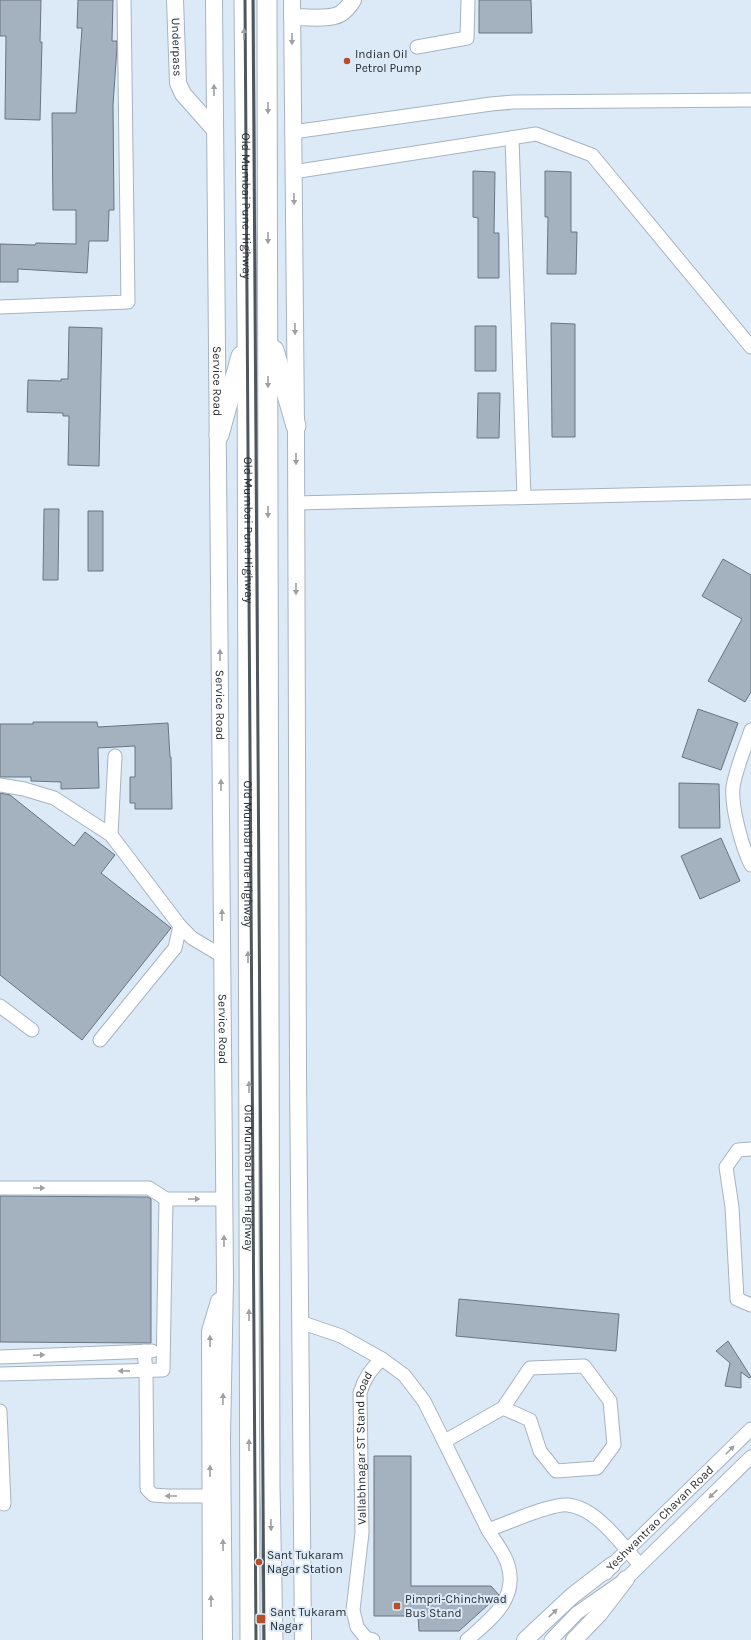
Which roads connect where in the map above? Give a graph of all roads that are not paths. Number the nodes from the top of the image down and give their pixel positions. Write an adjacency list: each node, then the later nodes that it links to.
1 (124, 0): 16 (street)
2 (175, 0): 12 (main road, Underpass)
3 (214, 0): 12 (main road, Service Road, one-way to 3)
4 (244, 0): 18 (highway, Old Mumbai Pune Highway, one-way to 4)
5 (267, 0): 17 (highway, Old Mumbai Pune Highway, one-way to 17)
6 (292, 0): 9 (main road)
7 (353, 0): 9 (main road)
8 (468, 0): 10 (street)
9 (292, 17): 13 (main road, one-way to 13)
10 (417, 47)
11 (751, 100): 13 (street)
12 (214, 129): 21 (main road, Service Road)
13 (293, 132): 15 (main road)
14 (512, 138): 15 (street); 19 (street); 23 (street)
15 (293, 172): 20 (main road, one-way to 20)
16 (0, 307)
17 (268, 330): 20 (highway); 64 (highway, Old Mumbai Pune Highway, one-way to 64)
18 (247, 332): 21 (highway); 63 (highway, Old Mumbai Pune Highway, one-way to 18)
19 (751, 347)
20 (296, 426): 24 (main road, one-way to 24)
21 (218, 435): 31 (main road, Service Road, one-way to 21)
22 (751, 492): 23 (street)
23 (524, 497): 24 (street)
24 (296, 503): 41 (main road, one-way to 41)
25 (751, 730): 29 (street)
26 (115, 756): 28 (street)
27 (0, 784): 28 (street)
28 (111, 835): 30 (street)
29 (751, 865)
30 (180, 926): 31 (street); 34 (street)
31 (222, 956): 38 (main road, Service Road)
32 (0, 1006): 33 (street)
33 (32, 1030)
34 (100, 1040)
35 (751, 1149): 40 (street)
36 (0, 1188): 37 (street, one-way to 37)
37 (166, 1199): 38 (street, one-way to 38); 42 (street)
38 (224, 1199): 39 (main road, Service Road, one-way to 38)
39 (225, 1280): 53 (main road, one-way to 39); 62 (main road, Service Road, one-way to 39)
40 (751, 1305)
41 (300, 1322): 45 (street); 65 (main road)
42 (163, 1350): 43 (street); 46 (street)
43 (144, 1351): 44 (street, one-way to 43); 46 (street)
44 (0, 1357)
45 (382, 1359): 51 (street, Vallabhnagar ST Stand Road); 66 (street, Vallabhnagar ST Stand Road)
46 (146, 1371): 47 (street, one-way to 47); 53 (street, one-way to 46)
47 (0, 1374)
48 (503, 1408): 48 (street); 51 (street)
49 (0, 1411): 54 (street)
50 (751, 1429): 56 (street, Yeshwantrao Chavan Road, one-way to 50)
51 (445, 1441): 55 (street, Vallabhnagar ST Stand Road)
52 (751, 1457): 57 (street, Yeshwantrao Chavan Road, one-way to 57)
53 (210, 1496): 61 (main road, one-way to 53)
54 (4, 1504)
55 (488, 1530): 56 (street); 67 (street, Vallabhnagar ST Stand Road)
56 (627, 1551): 57 (street); 58 (street, Yeshwantrao Chavan Road)
57 (640, 1565): 59 (street, Yeshwantrao Chavan Road)
58 (612, 1566): 60 (street, Yeshwantrao Chavan Road); 68 (main road, one-way to 58)
59 (626, 1579): 60 (street, Yeshwantrao Chavan Road); 70 (main road)
60 (577, 1613): 69 (street, Yeshwantrao Chavan Road)
61 (211, 1640)
62 (224, 1640)
63 (250, 1640)
64 (273, 1640)
65 (302, 1640)
66 (373, 1640)
67 (467, 1640)
68 (525, 1640)
69 (551, 1640)
70 (574, 1640)

